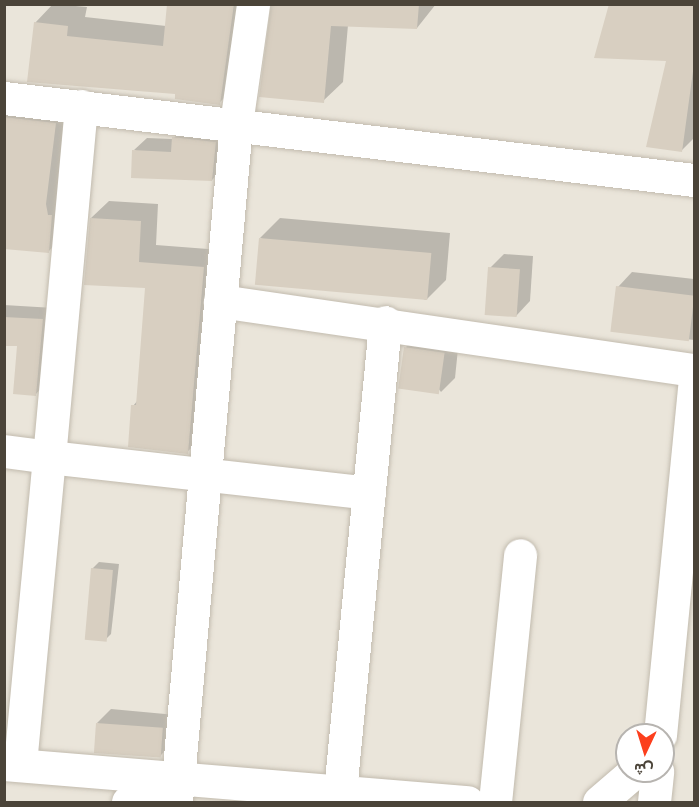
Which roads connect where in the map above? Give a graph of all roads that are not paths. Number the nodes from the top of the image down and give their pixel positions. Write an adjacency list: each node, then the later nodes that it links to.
1 (253, 4): 4 (street)
2 (4, 98): 3 (street)
3 (81, 106): 4 (street); 11 (street)
4 (236, 124): 5 (street); 6 (street)
5 (694, 180)
6 (220, 301): 7 (street); 12 (street)
7 (385, 322): 8 (street); 13 (street)
8 (694, 370)
9 (694, 388): 15 (street)
10 (4, 451): 11 (street)
11 (49, 457): 12 (street); 16 (street)
12 (206, 476): 13 (street); 19 (street)
13 (369, 493): 20 (street)
14 (520, 555): 23 (street)
15 (661, 723)
16 (12, 764): 19 (street)
17 (621, 783): 24 (street)
18 (656, 783): 25 (street)
19 (178, 790): 20 (street); 21 (street)
20 (339, 797): 22 (street)
21 (128, 802)
22 (467, 802)
23 (495, 802)
24 (599, 802)
25 (654, 802)

